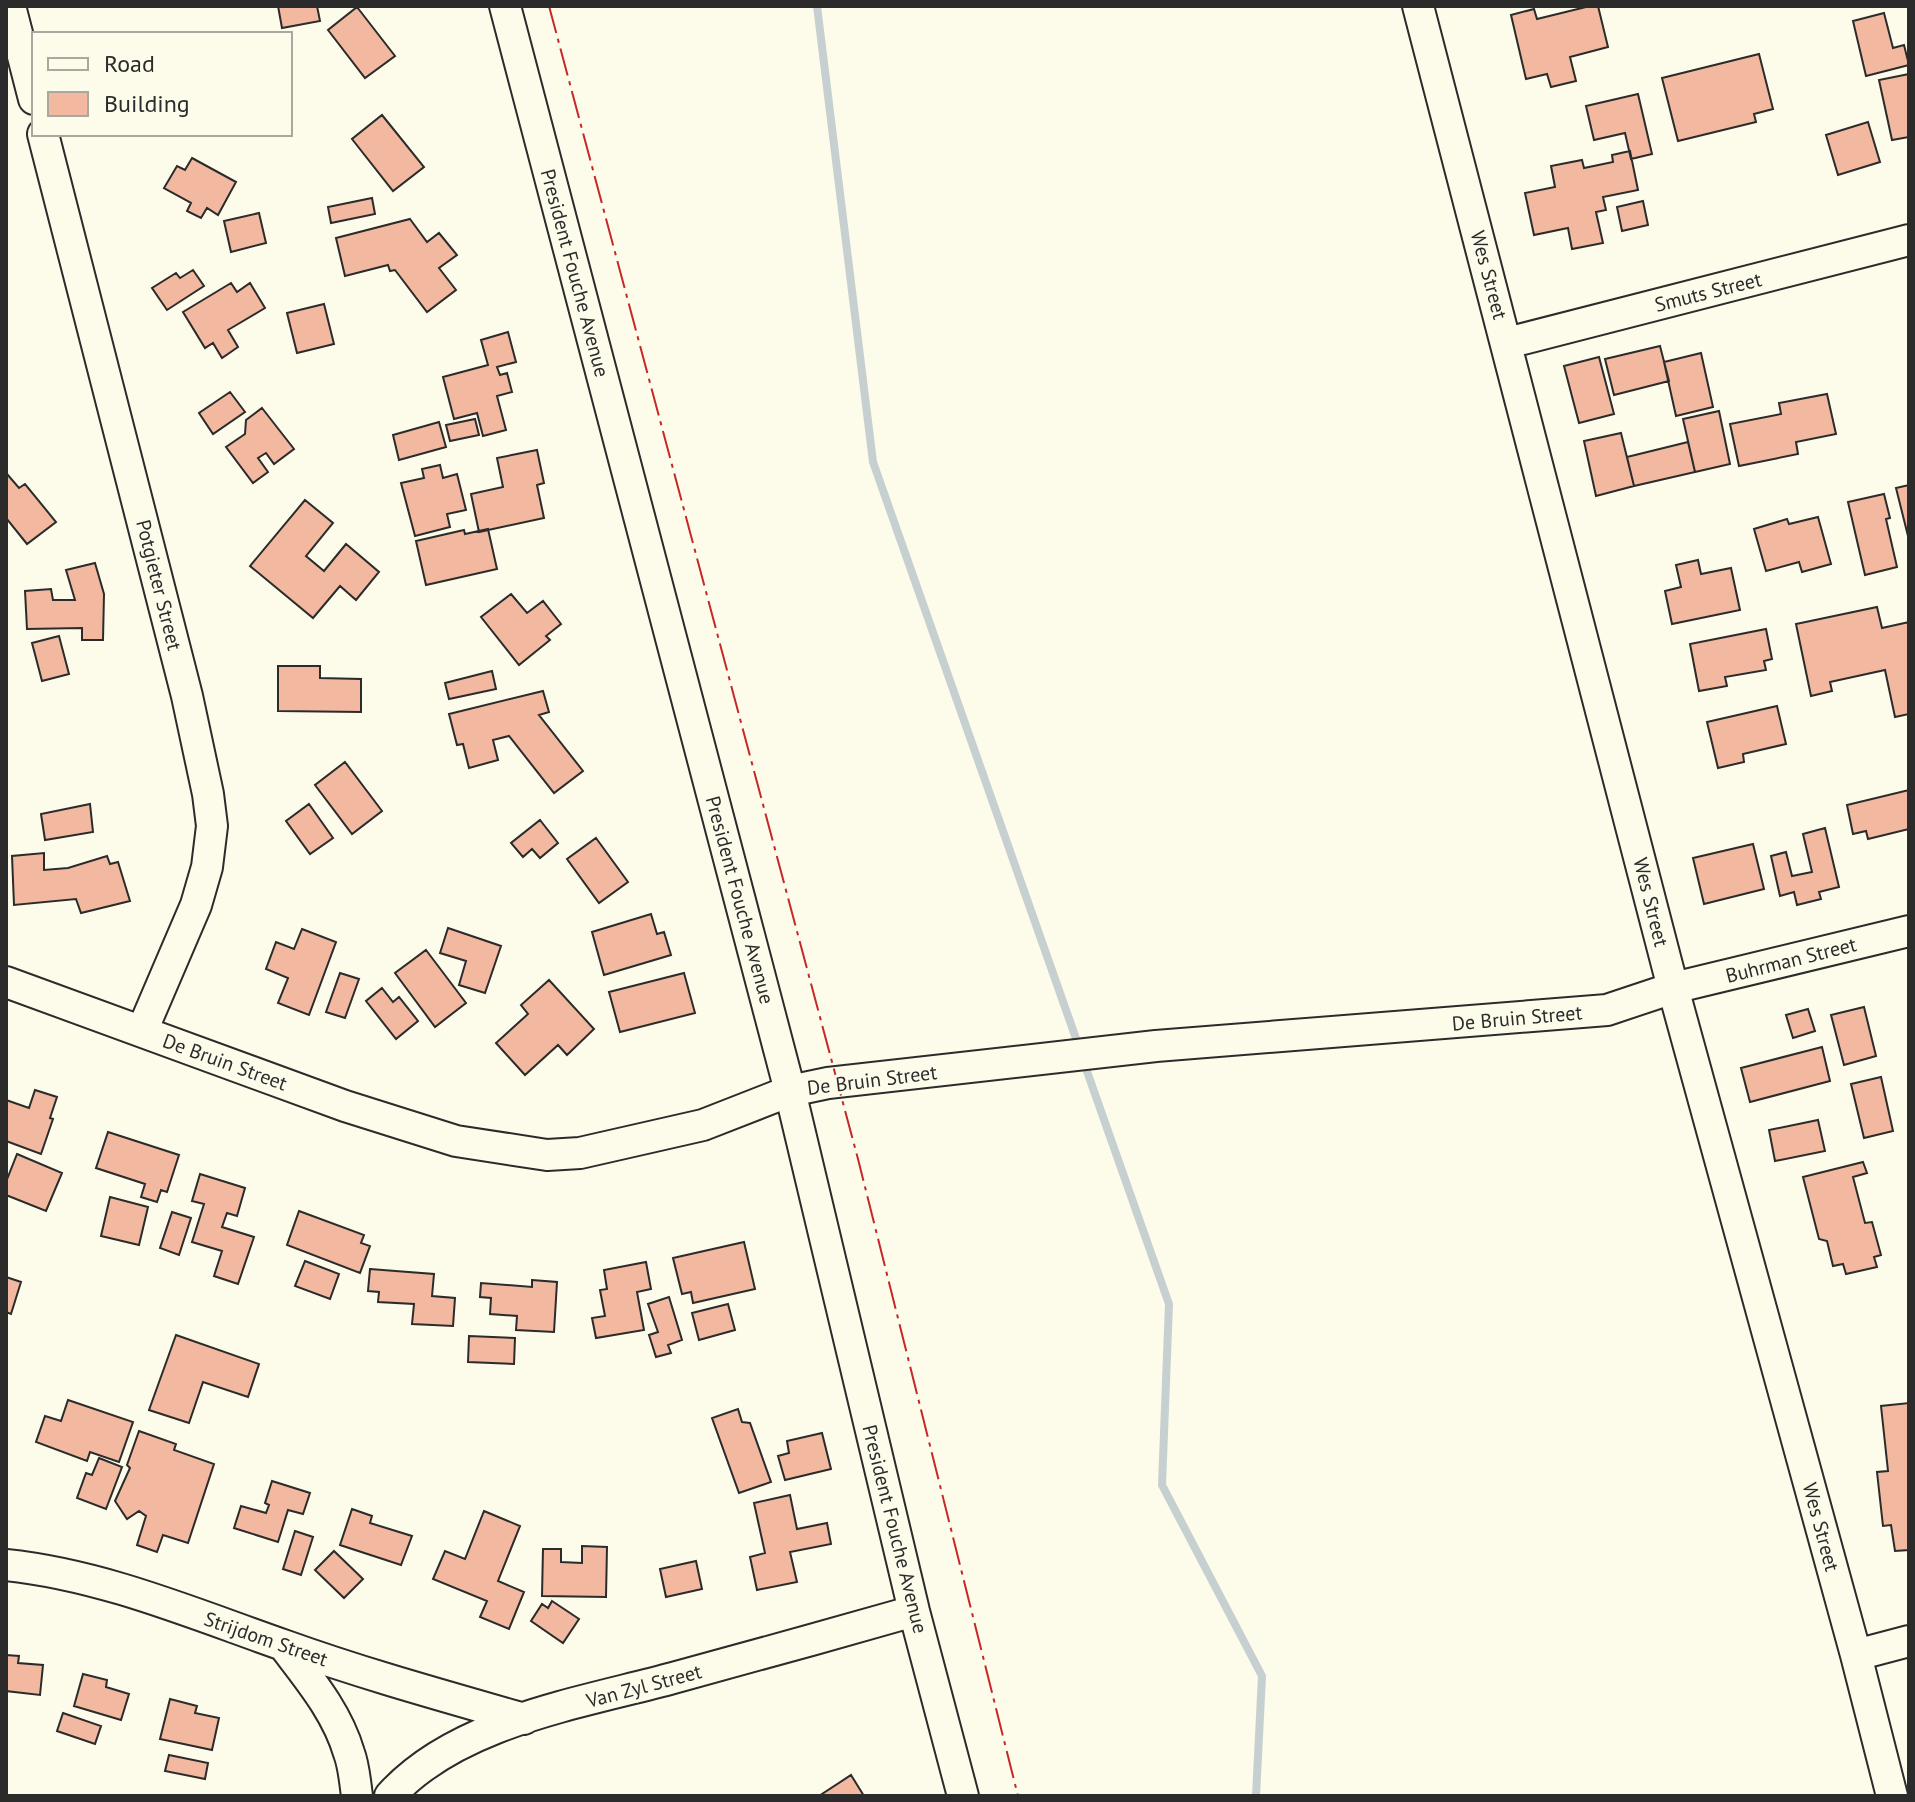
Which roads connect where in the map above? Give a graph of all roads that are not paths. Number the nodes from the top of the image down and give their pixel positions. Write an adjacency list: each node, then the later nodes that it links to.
1 (10, 6): 4 (street)
2 (505, 6): 12 (street, President Fouche Avenue)
3 (1418, 6): 7 (street, Wes Street)
4 (32, 91)
5 (44, 136): 11 (street, Potgieter Street)
6 (1909, 240): 7 (street, Smuts Street)
7 (1507, 343): 10 (street, Wes Street)
8 (1909, 931): 10 (street, Buhrman Street)
9 (6, 982): 11 (street, De Bruin Street)
10 (1673, 988): 12 (street, De Bruin Street); 17 (street, Wes Street)
11 (142, 1031): 12 (street, De Bruin Street)
12 (790, 1091): 14 (street, President Fouche Avenue)
13 (6, 1565): 16 (street, Strijdom Street)
14 (914, 1611): 18 (street, Van Zyl Street); 21 (street, President Fouche Avenue)
15 (1909, 1641): 17 (street)
16 (284, 1646): 18 (street, Strijdom Street); 19 (street)
17 (1856, 1655): 22 (street, Wes Street)
18 (524, 1719): 20 (street, Van Zyl Street)
19 (357, 1796)
20 (390, 1796)
21 (963, 1796)
22 (1892, 1796)

